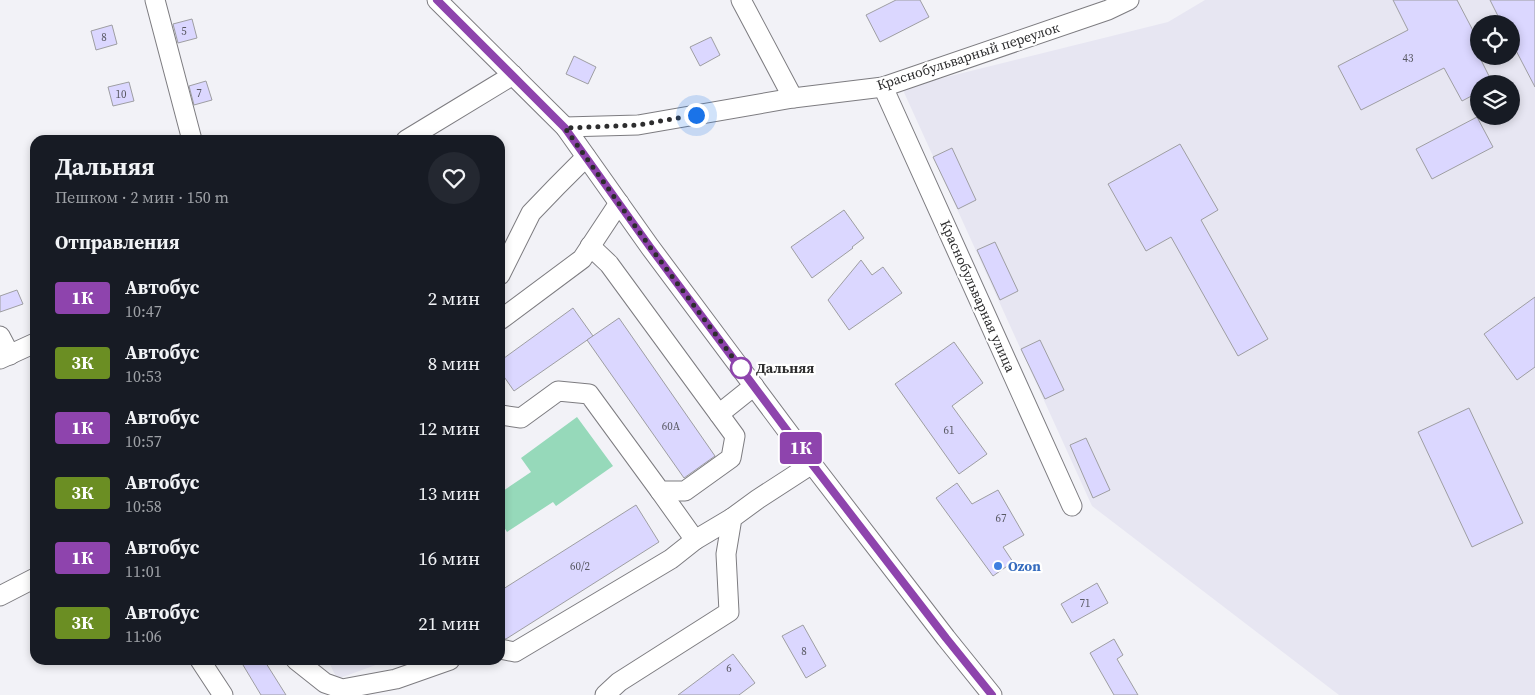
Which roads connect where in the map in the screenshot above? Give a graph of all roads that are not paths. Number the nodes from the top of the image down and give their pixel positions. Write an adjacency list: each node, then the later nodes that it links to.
1 (155, 0): 9 (street)
2 (437, 0): 5 (street)
3 (741, 0): 7 (street)
4 (1129, 0): 6 (street, Краснобульварный переулок)
5 (513, 75): 8 (street); 10 (street)
6 (883, 86): 7 (street, Краснобульварный переулок); 24 (street, Краснобульварная улица)
7 (793, 98): 8 (street, Краснобульварный переулок)
8 (565, 128): 11 (street)
9 (191, 135)
10 (417, 135)
11 (586, 157): 12 (street); 14 (street)
12 (619, 203): 13 (street); 19 (street)
13 (590, 246): 15 (street); 20 (street)
14 (505, 264)
15 (505, 316)
16 (0, 336): 18 (street)
17 (30, 346): 18 (street)
18 (5, 357)
19 (754, 386): 20 (street); 22 (street)
20 (719, 414): 23 (street)
21 (505, 416): 23 (street)
22 (812, 464): 25 (street); 35 (street)
23 (660, 491): 26 (street)
24 (1072, 506)
25 (732, 518): 26 (street); 34 (street)
26 (695, 540): 29 (street)
27 (30, 581): 28 (street)
28 (0, 596)
29 (505, 650)
30 (203, 665): 33 (street)
31 (302, 665): 32 (street)
32 (436, 665)
33 (222, 695)
34 (605, 695)
35 (992, 695)

